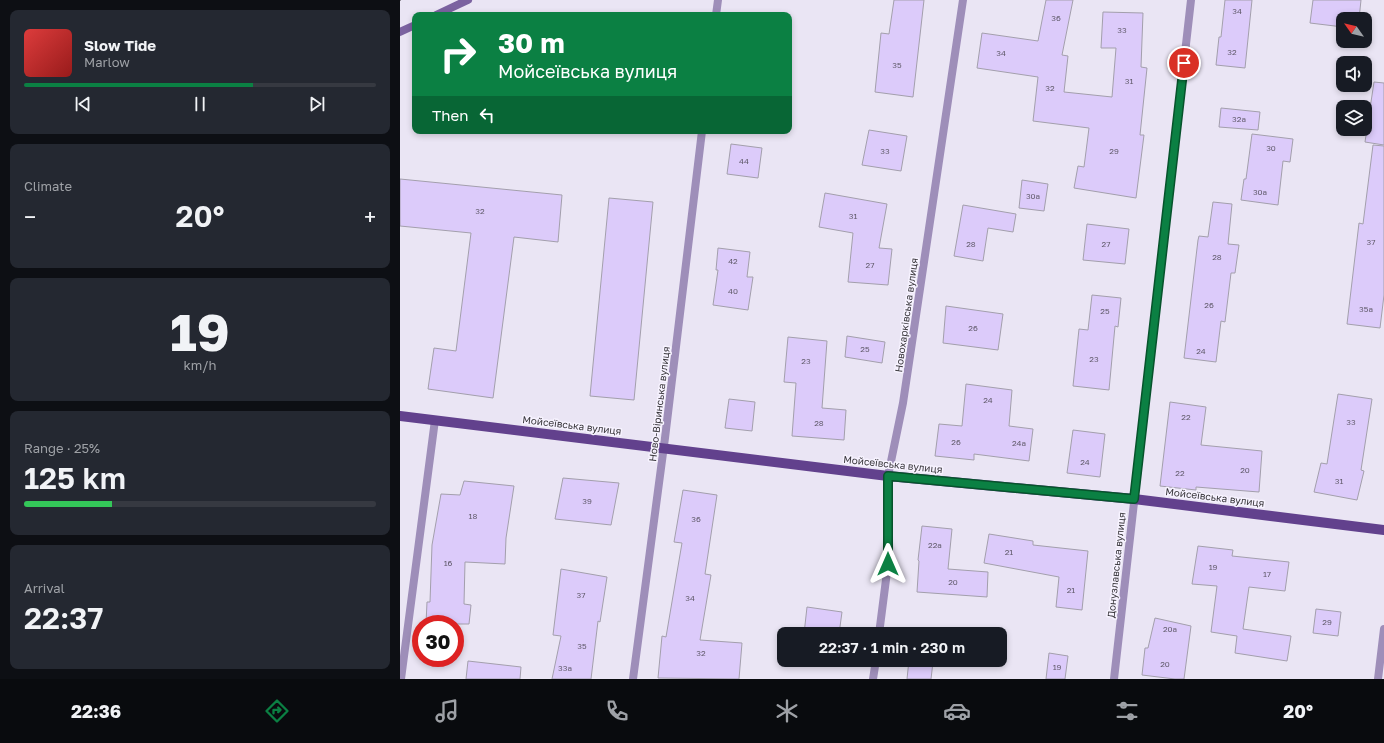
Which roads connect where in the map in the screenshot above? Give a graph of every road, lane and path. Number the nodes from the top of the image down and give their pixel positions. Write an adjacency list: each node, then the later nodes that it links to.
1 (468, 0): 5 (main road)
2 (718, 0): 6 (street)
3 (963, 0): 13 (street, Новохарківська вулиця)
4 (1191, 0): 14 (street, Донузлавська вулиця)
5 (442, 12)
6 (716, 12)
7 (412, 26): 8 (main road)
8 (400, 32)
9 (702, 134): 12 (street, Ново-Віринська вулиця)
10 (400, 416): 11 (main road, Мойсеївська вулиця)
11 (435, 420): 12 (main road, Мойсеївська вулиця); 19 (street)
12 (663, 449): 13 (main road, Мойсеївська вулиця); 20 (street, Ново-Віринська вулиця)
13 (888, 476): 14 (main road, Мойсеївська вулиця); 16 (street, Новохарківська вулиця)
14 (1134, 499): 15 (main road, Мойсеївська вулиця); 22 (street, Донузлавська вулиця)
15 (1384, 530)
16 (880, 627)
17 (1384, 629): 23 (street)
18 (875, 667): 21 (street)
19 (401, 679)
20 (633, 679)
21 (873, 679)
22 (1114, 679)
23 (1378, 679)

